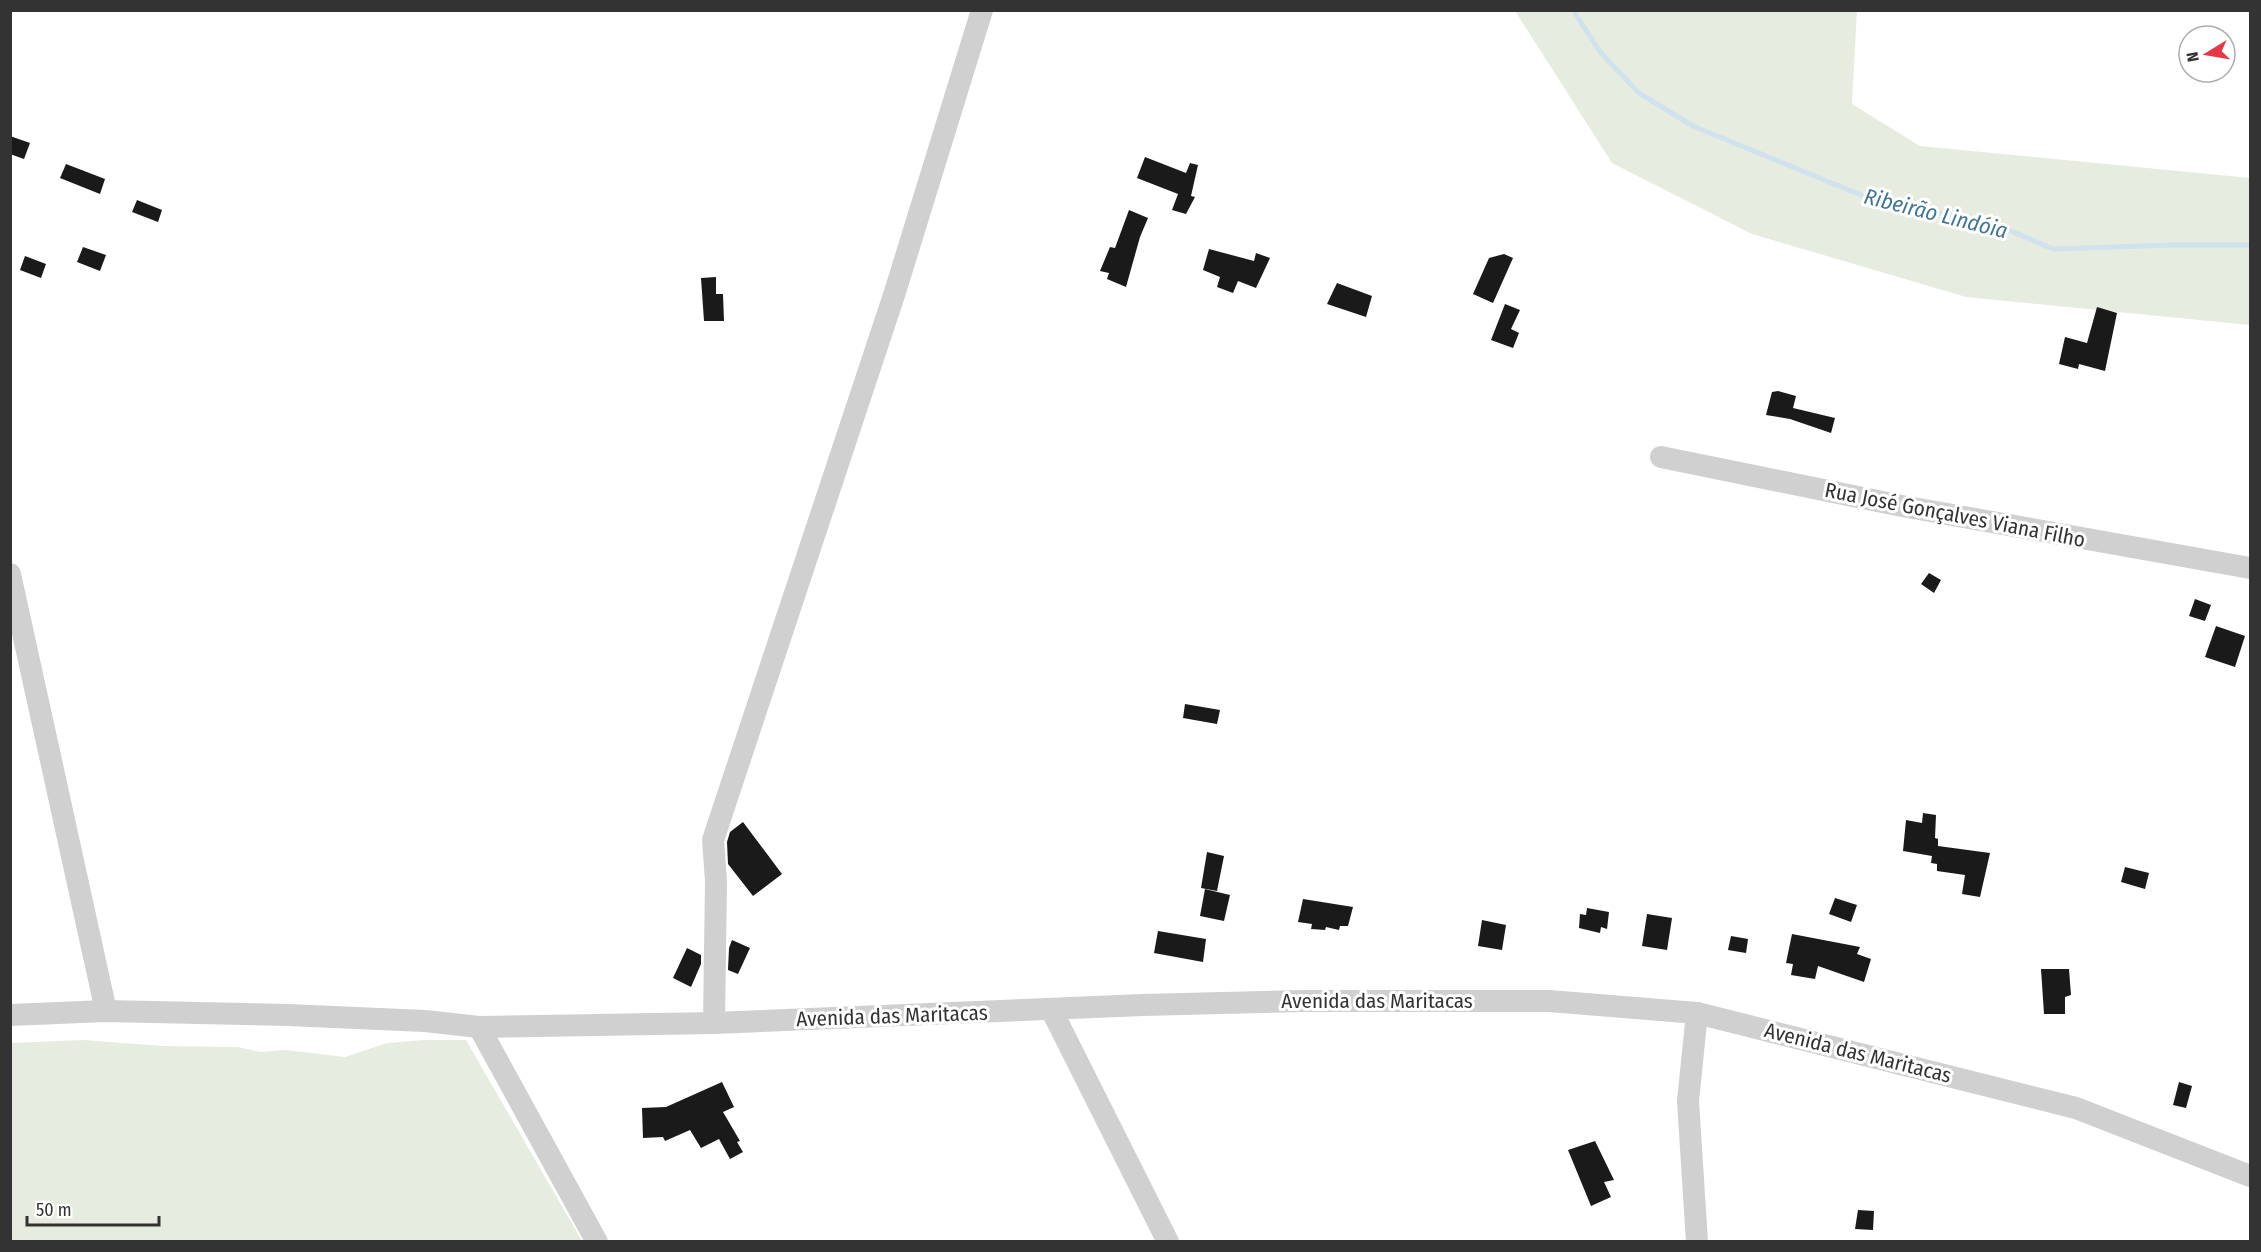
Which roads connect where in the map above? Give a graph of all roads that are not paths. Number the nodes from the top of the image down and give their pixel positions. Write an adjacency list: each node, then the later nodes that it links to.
1 (982, 10): 9 (street)
2 (1661, 458): 3 (street, Rua José Gonçalves Viana Filho)
3 (2250, 568)
4 (10, 574): 6 (street)
5 (1051, 1009): 7 (street, Avenida das Maritacas); 9 (street, Avenida das Maritacas); 13 (street)
6 (106, 1011): 8 (street, Avenida das Maritacas); 10 (street, Avenida das Maritacas)
7 (1696, 1013): 11 (street, Avenida das Maritacas); 14 (street)
8 (10, 1015)
9 (714, 1023): 10 (street, Avenida das Maritacas)
10 (480, 1027): 12 (street)
11 (2250, 1176)
12 (597, 1242)
13 (1168, 1242)
14 (1697, 1242)

